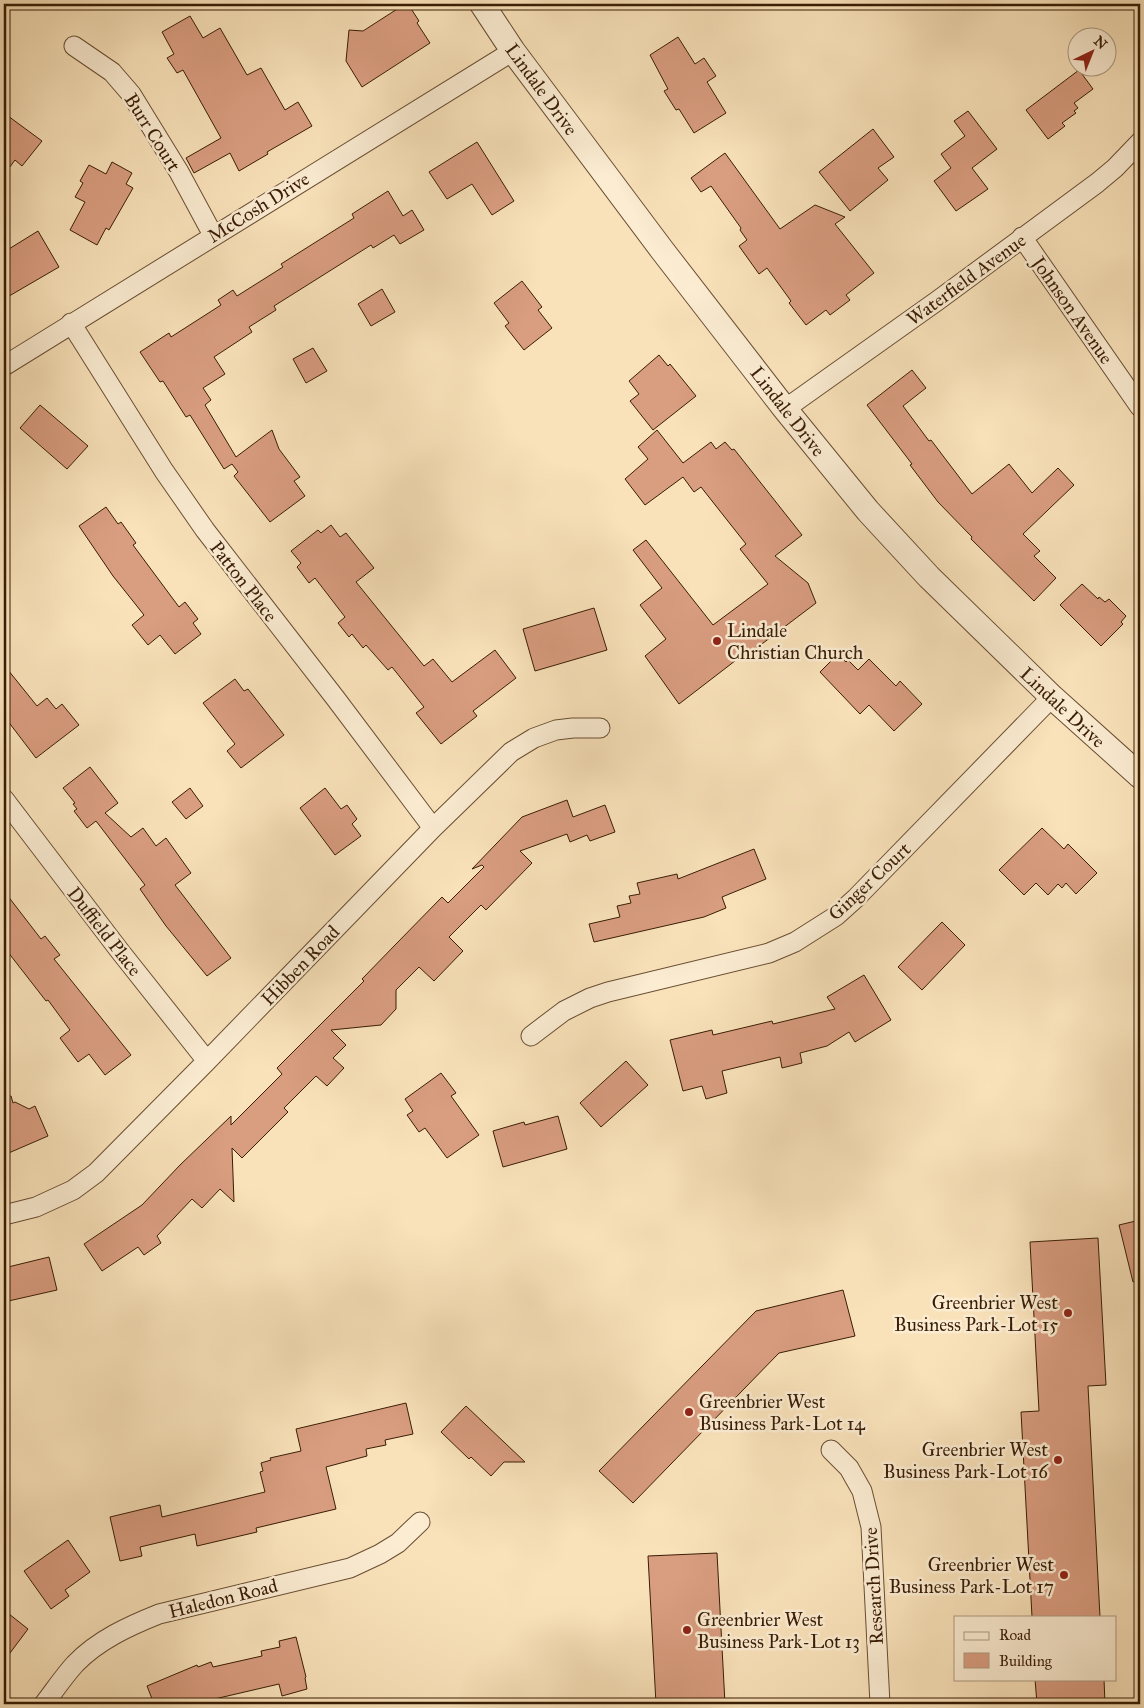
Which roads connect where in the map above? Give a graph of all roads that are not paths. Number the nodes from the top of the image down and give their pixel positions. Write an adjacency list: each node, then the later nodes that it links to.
1 (482, 4): 3 (street, Lindale Drive)
2 (74, 46): 5 (street, Burr Court)
3 (513, 51): 5 (street, McCosh Drive); 10 (street, Lindale Drive)
4 (1140, 142): 6 (street, Waterfield Avenue)
5 (213, 235): 7 (street, McCosh Drive)
6 (1022, 237): 9 (street, Johnson Avenue); 10 (street, Waterfield Avenue)
7 (71, 323): 8 (street, McCosh Drive); 15 (street, Patton Place)
8 (4, 366)
9 (1140, 407)
10 (785, 408): 11 (street, Lindale Drive)
11 (1052, 697): 13 (street, Lindale Drive); 16 (street, Ginger Court)
12 (600, 728): 15 (street, Hibben Road)
13 (1140, 776)
14 (4, 799): 17 (street, Duffield Place)
15 (433, 828): 17 (street, Hibben Road)
16 (530, 1036)
17 (207, 1062): 18 (street, Hibben Road)
18 (4, 1215)
19 (831, 1450): 22 (street, Research Drive)
20 (420, 1522): 21 (street, Haledon Road)
21 (44, 1704)
22 (880, 1704)

